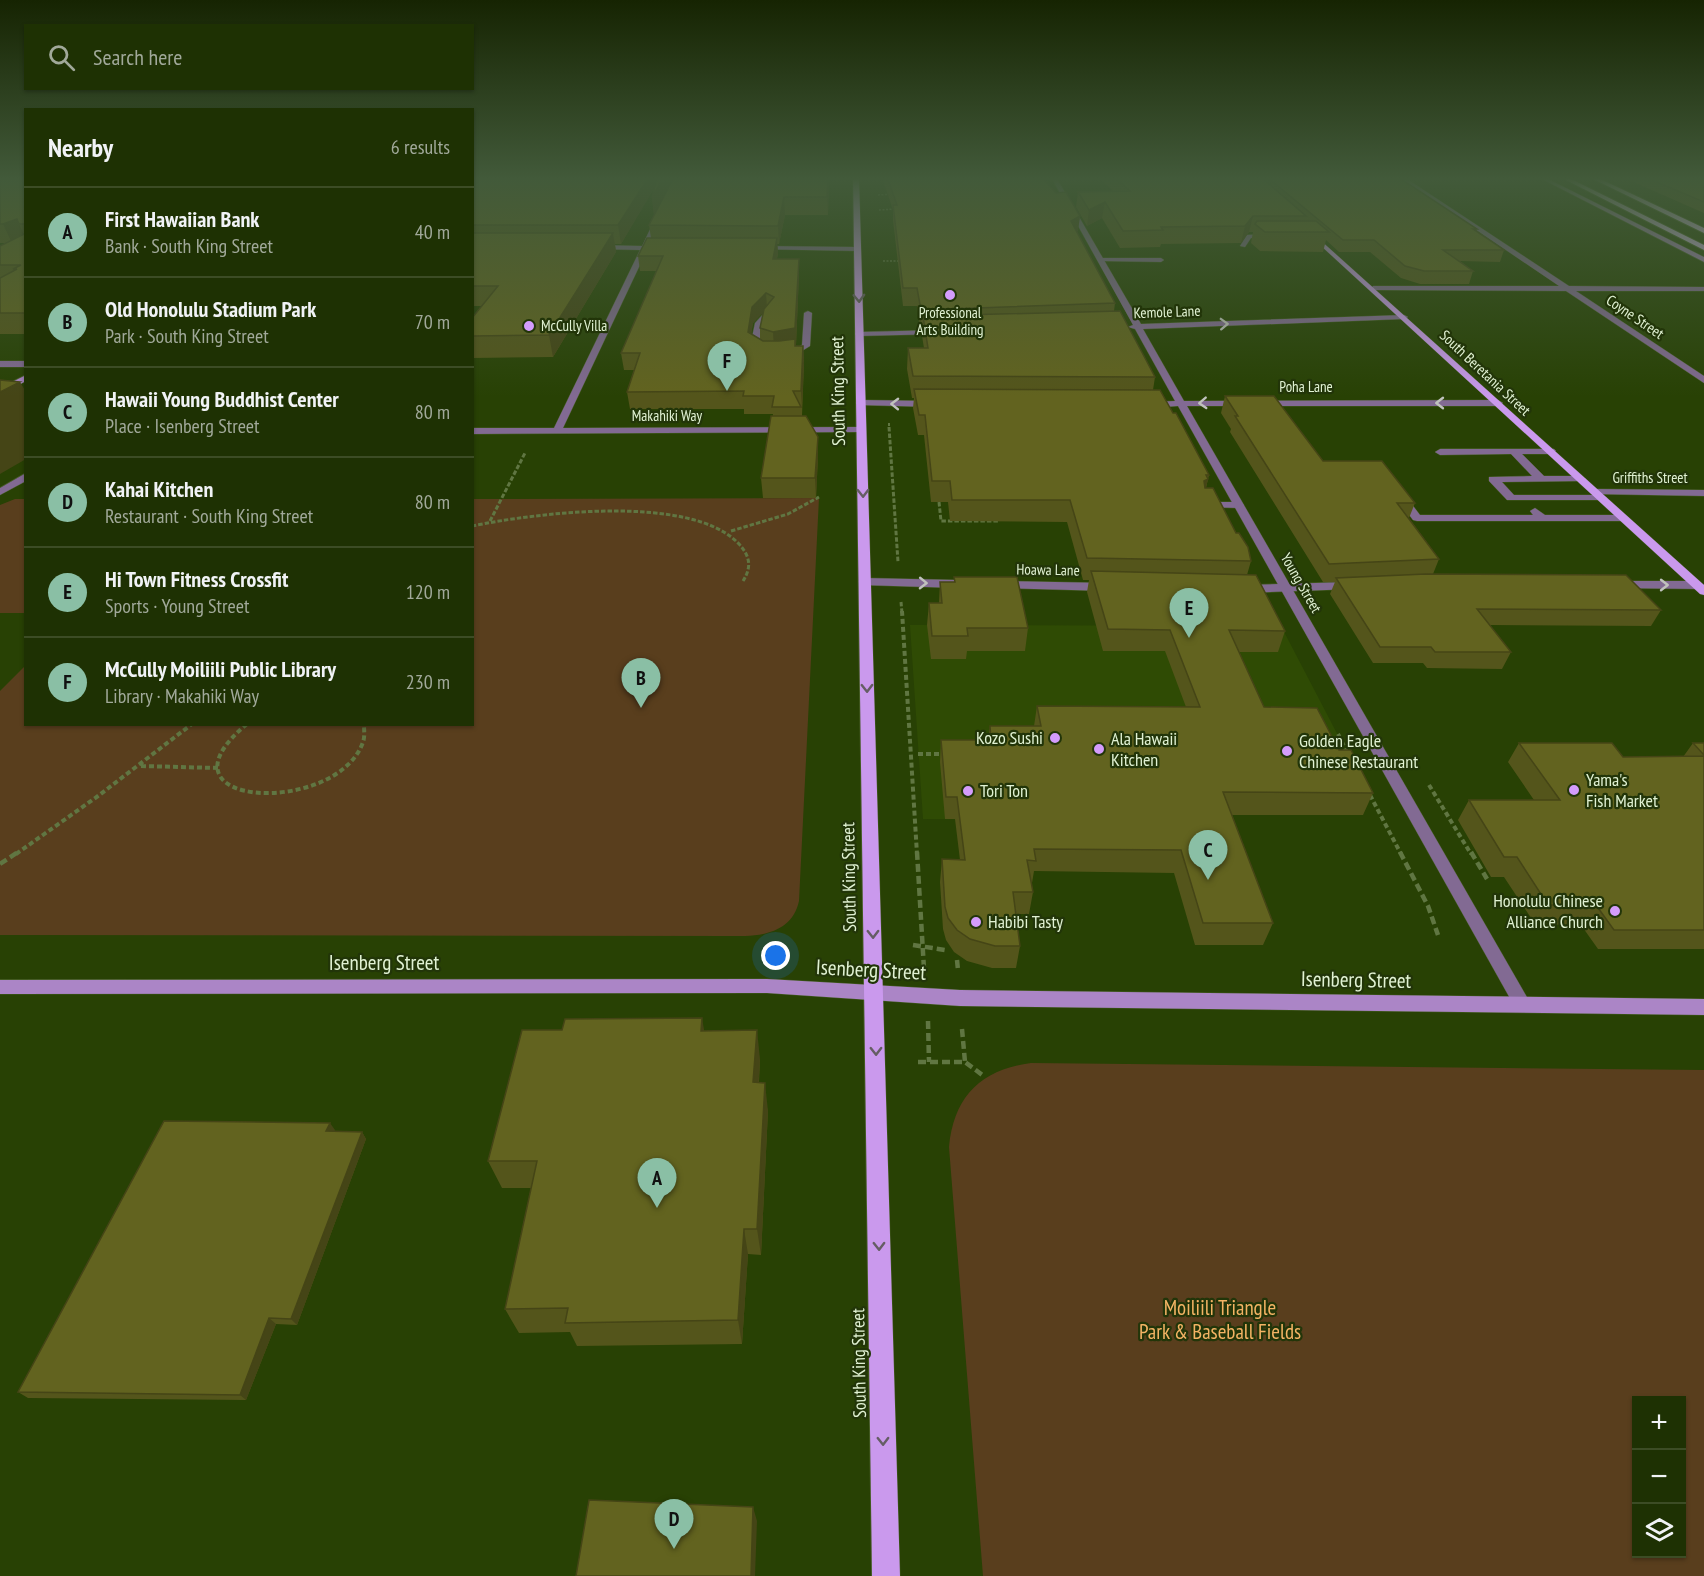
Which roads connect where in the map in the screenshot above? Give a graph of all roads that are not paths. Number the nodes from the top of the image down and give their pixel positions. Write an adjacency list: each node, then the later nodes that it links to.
1 (642, 251): 34 (street)
2 (857, 251): 19 (main road, South King Street, one-way to 19)
3 (1096, 251): 7 (street, Young Street)
4 (1331, 251): 10 (main road, South Beretania Street)
5 (1511, 251): 11 (street, Coyne Street)
6 (1684, 251): 9 (street)
7 (1101, 260): 8 (street); 16 (street, Young Street)
8 (1161, 260)
9 (1704, 260)
10 (1373, 288): 11 (street); 15 (main road, South Beretania Street)
11 (1569, 289): 12 (street); 25 (street, Coyne Street)
12 (1704, 289)
13 (769, 313): 21 (street)
14 (808, 313): 20 (street)
15 (1404, 317): 16 (street, Kemole Lane, one-way to 15); 27 (main road, South Beretania Street)
16 (1138, 327): 17 (street, Kemole Lane); 30 (street, Young Street)
17 (1123, 328)
18 (953, 332): 19 (street)
19 (859, 334): 28 (main road, South King Street)
20 (782, 352)
21 (770, 353)
22 (0, 364): 23 (street)
23 (24, 364)
24 (24, 378): 26 (street)
25 (1704, 380)
26 (0, 392)
27 (1498, 403): 30 (street, Poha Lane, one-way to 30); 35 (main road, South Beretania Street)
28 (861, 404): 29 (street, one-way to 28); 32 (main road, South King Street)
29 (944, 404)
30 (1182, 404): 31 (street, Poha Lane); 47 (street, Young Street)
31 (1138, 405)
32 (861, 430): 34 (street, Makahiki Way); 50 (main road, South King Street, one-way to 50)
33 (474, 431): 34 (street, Makahiki Way)
34 (557, 431)
35 (1551, 451): 37 (street); 40 (main road, South Beretania Street)
36 (1440, 452): 37 (street)
37 (1514, 452): 39 (street)
38 (24, 477): 41 (street)
39 (1541, 479): 40 (street); 45 (street)
40 (1581, 479): 44 (main road, South Beretania Street)
41 (0, 492)
42 (1397, 493): 48 (street)
43 (1704, 493): 44 (street, Griffiths Street)
44 (1599, 495): 45 (street, Griffiths Street); 49 (main road, South Beretania Street)
45 (1522, 498): 48 (street)
46 (1205, 505): 47 (street)
47 (1239, 505): 58 (street, Young Street)
48 (1542, 518): 49 (street)
49 (1624, 518): 56 (main road, South Beretania Street)
50 (865, 582): 51 (street, one-way to 51); 60 (main road, South King Street, one-way to 60)
51 (968, 584)
52 (992, 585): 55 (street, Hoawa Lane)
53 (1611, 585): 56 (street, one-way to 56)
54 (1362, 586): 58 (street)
55 (1121, 587)
56 (1701, 588)
57 (1238, 589): 58 (street)
58 (1287, 590): 61 (street, Young Street)
59 (0, 987): 60 (street, Isenberg Street)
60 (874, 993): 61 (street, Isenberg Street); 63 (main road, South King Street, one-way to 63)
61 (1522, 1004): 62 (street, Isenberg Street)
62 (1704, 1007)
63 (886, 1576)

